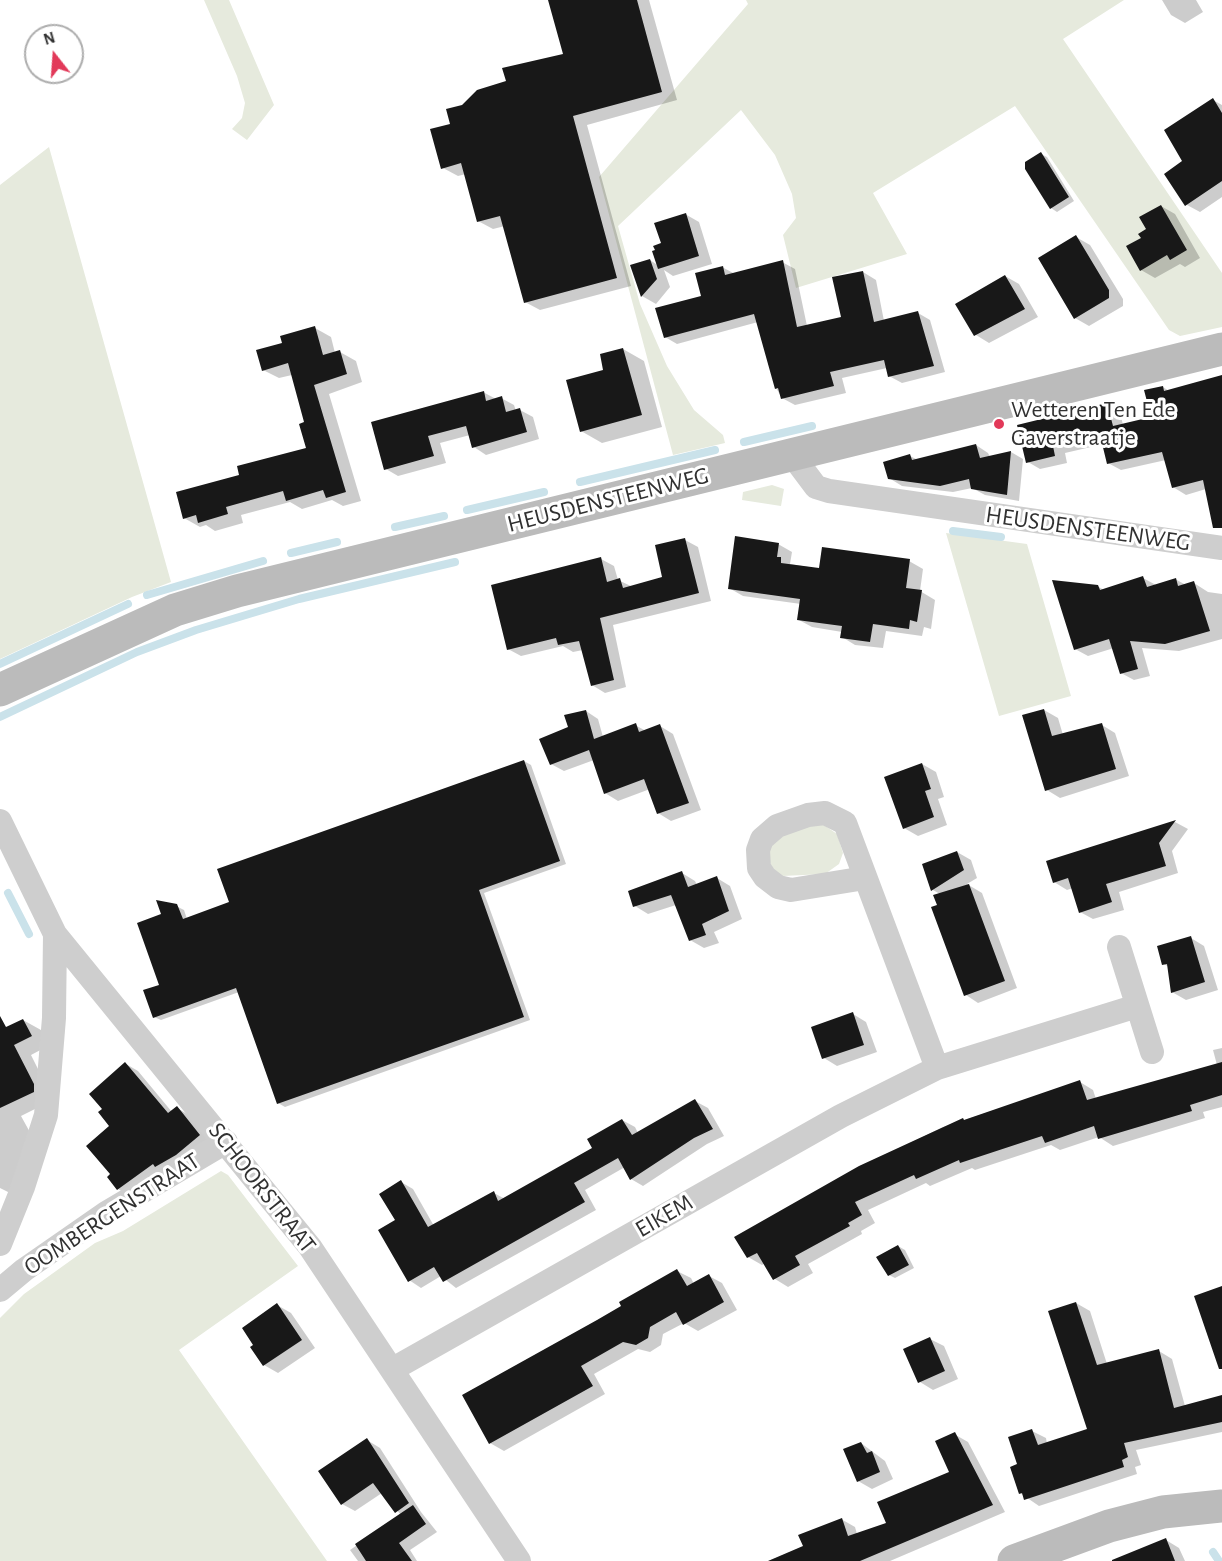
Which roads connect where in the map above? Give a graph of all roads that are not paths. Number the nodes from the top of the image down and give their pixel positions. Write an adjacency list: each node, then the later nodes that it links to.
1 (1222, 349): 2 (street)
2 (792, 455): 3 (street, HEUSDENSTEENWEG); 4 (street, HEUSDENSTEENWEG)
3 (1222, 548)
4 (0, 690)
5 (0, 821): 7 (street, SCHOORSTRAAT)
6 (865, 878): 11 (street)
7 (54, 934): 12 (street, SCHOORSTRAAT); 13 (street, OOMBERGENSTRAAT)
8 (1119, 947): 9 (street)
9 (1137, 1006): 10 (street); 11 (street, EIKEM)
10 (1152, 1052)
11 (937, 1068): 15 (street, EIKEM)
12 (226, 1142): 14 (street, OOMBERGENSTRAAT); 15 (street, SCHOORSTRAAT)
13 (0, 1244)
14 (0, 1290)
15 (393, 1370): 17 (street, SCHOORSTRAAT)
16 (1220, 1513): 18 (street)
17 (519, 1561)
18 (1014, 1561)

